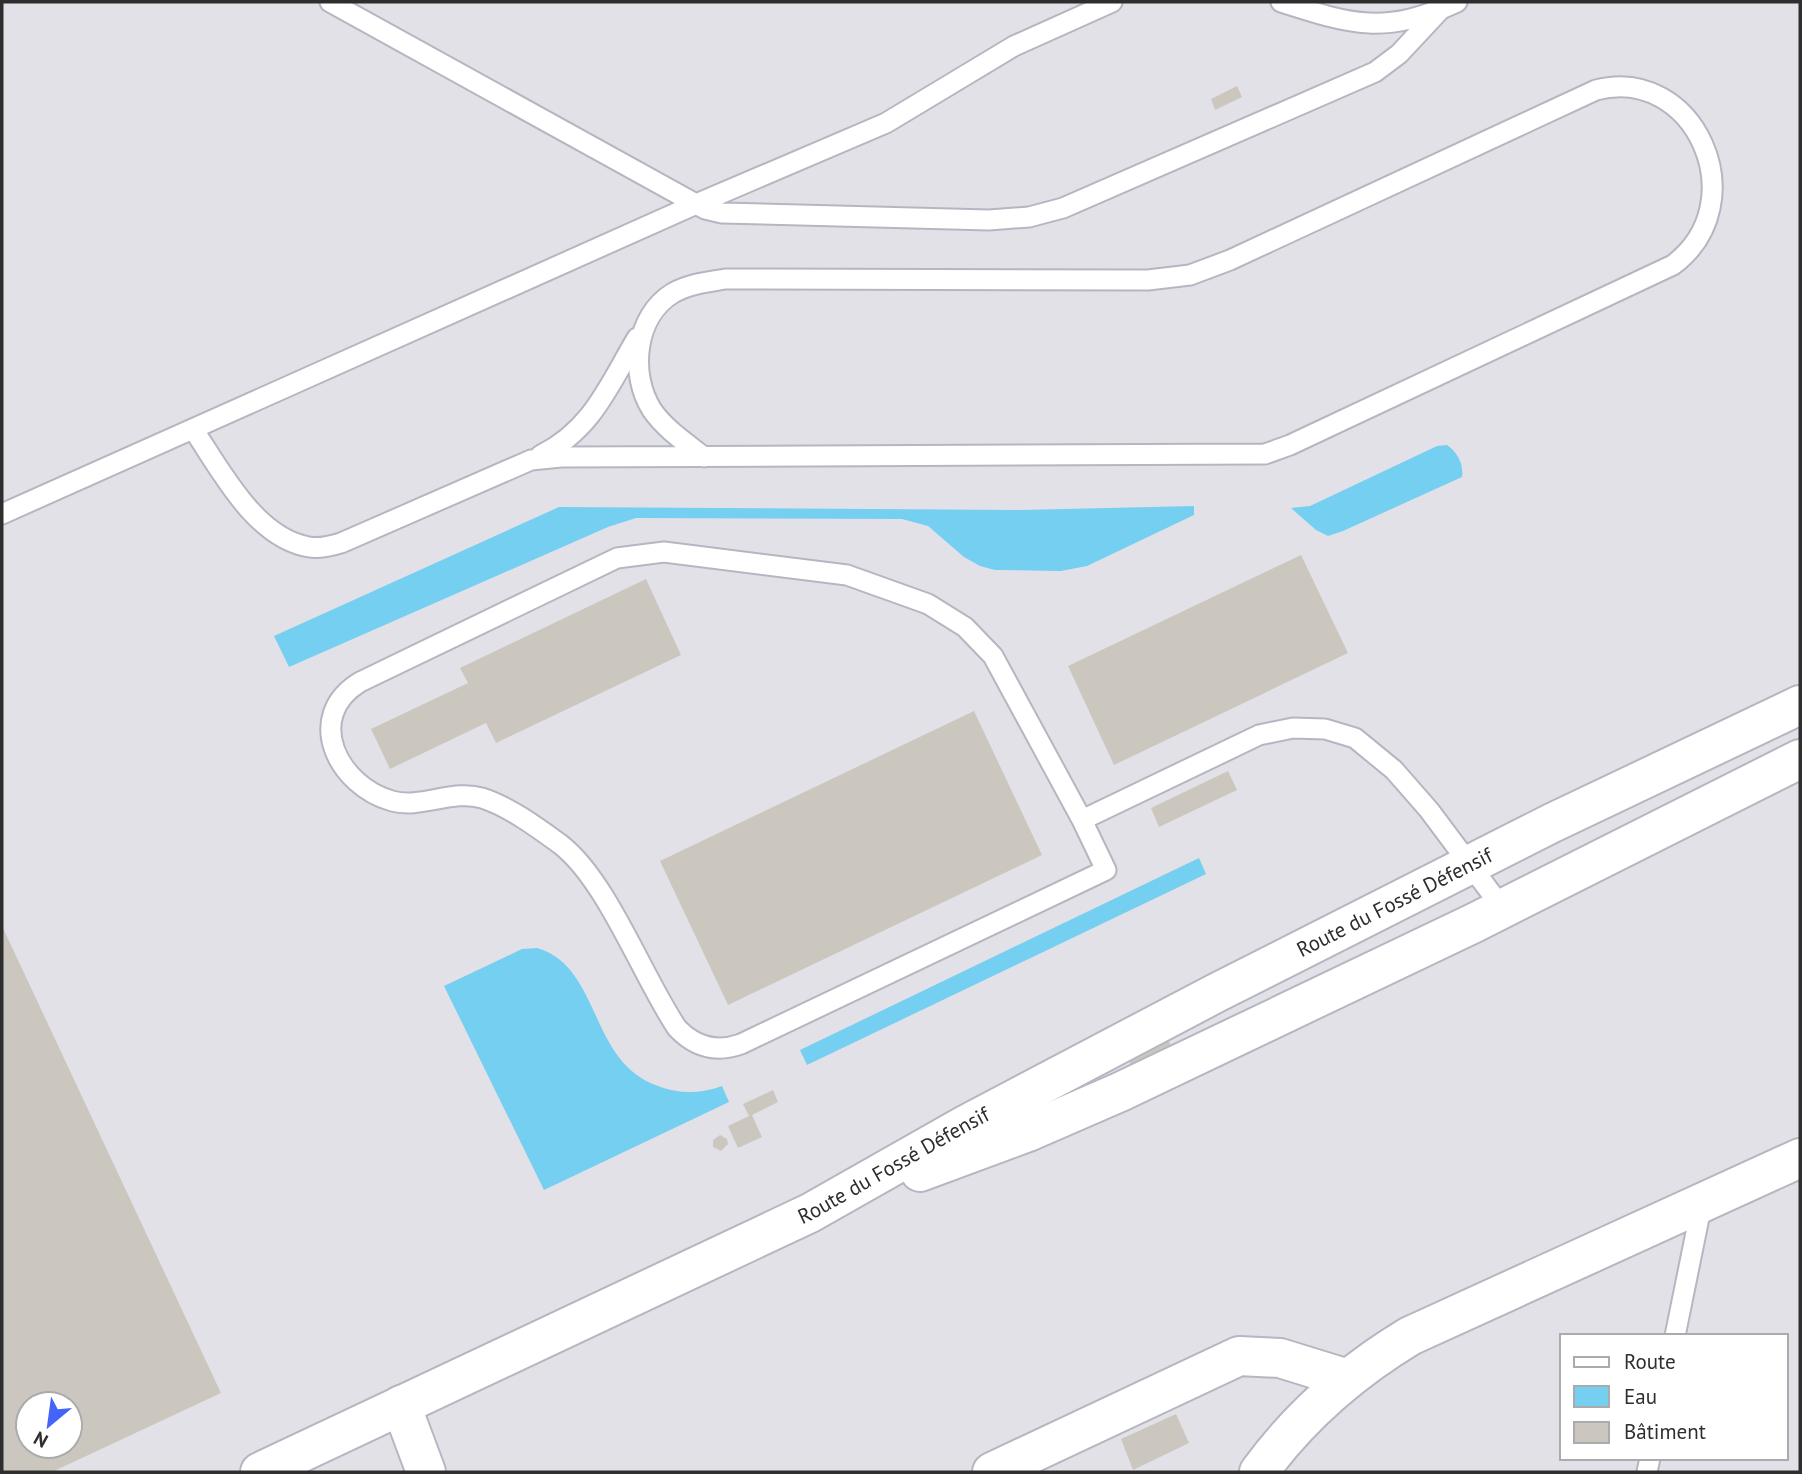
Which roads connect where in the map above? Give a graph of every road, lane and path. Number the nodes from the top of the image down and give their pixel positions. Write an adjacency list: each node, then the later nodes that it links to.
1 (330, 2): 5 (lane)
2 (1112, 2): 5 (lane)
3 (1280, 2): 4 (lane)
4 (1449, 6): 5 (lane)
5 (694, 205): 7 (lane)
6 (646, 321): 8 (lane); 8 (lane); 9 (lane)
7 (193, 429): 9 (lane); 10 (lane)
8 (704, 457): 9 (lane)
9 (531, 460)
10 (2, 514)
11 (1800, 705): 14 (street, Route du Fossé Défensif)
12 (1800, 759): 15 (street, Route du Fossé Défensif)
13 (1082, 820): 13 (lane); 14 (lane)
14 (1471, 864): 15 (lane); 18 (street, Route du Fossé Défensif)
15 (1503, 909): 18 (street, Route du Fossé Défensif)
16 (1800, 1158): 17 (street)
17 (1702, 1203): 19 (lane); 20 (street)
18 (810, 1213): 21 (street)
19 (1675, 1334)
20 (1348, 1379): 24 (street); 25 (street)
21 (401, 1405): 22 (street); 23 (street)
22 (260, 1472)
23 (426, 1472)
24 (992, 1472)
25 (1259, 1472)

